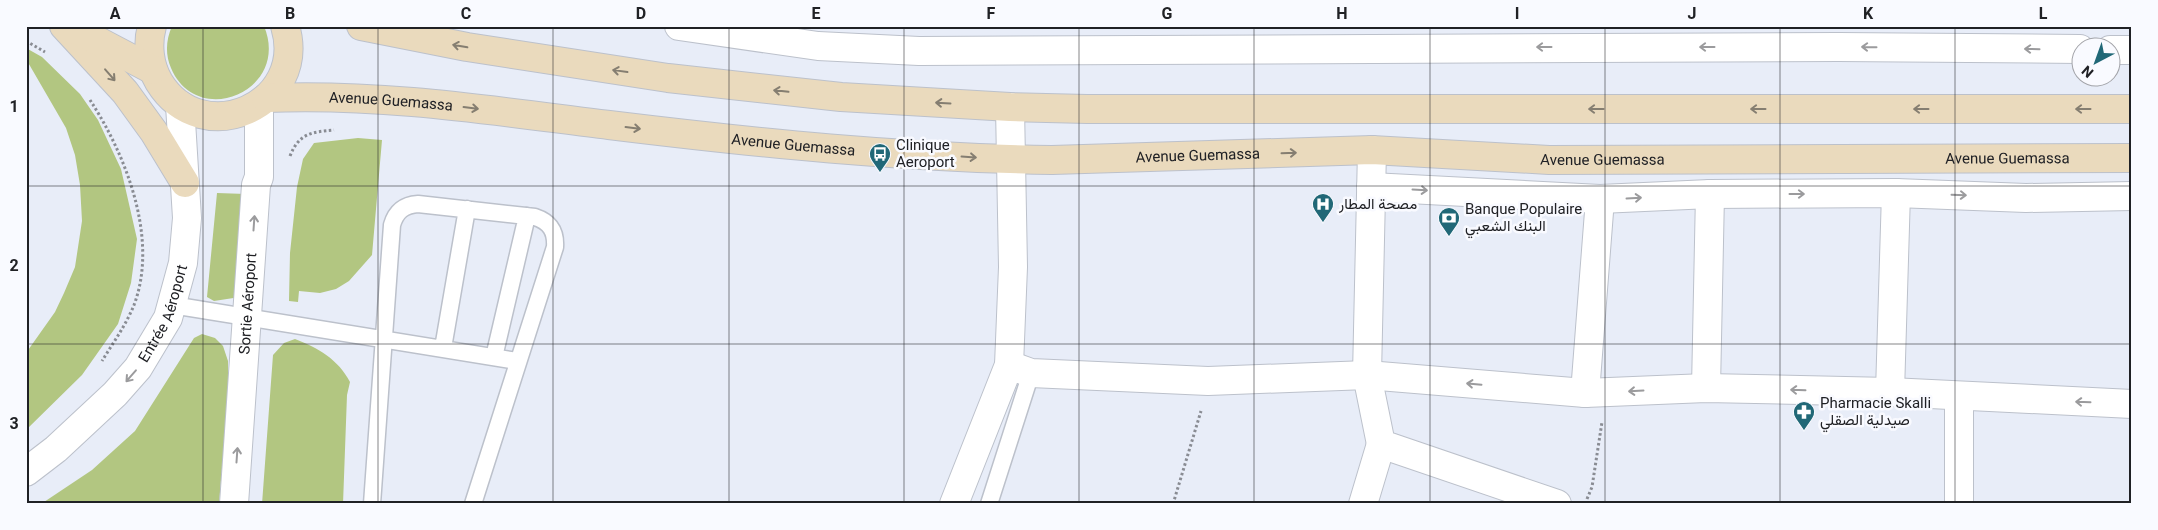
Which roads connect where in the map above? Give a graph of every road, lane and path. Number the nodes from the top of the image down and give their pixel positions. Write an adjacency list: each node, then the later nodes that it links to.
1 (64, 26): 22 (main road, one-way to 22)
2 (71, 26): 11 (main road)
3 (152, 26): 11 (main road)
4 (285, 26): 13 (main road)
5 (361, 26): 15 (main road, one-way to 5)
6 (680, 26): 7 (street)
7 (858, 38): 9 (street, one-way to 7)
8 (26, 41): 10 (path)
9 (2070, 49)
10 (46, 52)
11 (153, 70): 14 (main road)
12 (87, 96): 36 (path)
13 (262, 101): 14 (main road); 21 (main road, Avenue Guemassa, one-way to 21); 31 (street, Sortie Aéroport, one-way to 13)
14 (180, 105): 22 (street, Entrée Aéroport)
15 (1010, 107): 16 (main road, one-way to 15); 21 (street)
16 (2132, 109)
17 (339, 129): 20 (path)
18 (1372, 150): 19 (main road, Avenue Guemassa); 21 (main road, Avenue Guemassa, one-way to 18); 23 (street)
19 (2132, 158)
20 (289, 159)
21 (1011, 160): 37 (street)
22 (185, 183): 30 (street, Entrée Aéroport)
23 (1371, 187): 27 (street, one-way to 27); 38 (street)
24 (1896, 193): 25 (street, one-way to 24); 26 (street, one-way to 26); 41 (street)
25 (1710, 194): 27 (street, one-way to 25); 40 (street)
26 (2132, 196)
27 (1600, 199): 42 (street)
28 (467, 209): 29 (lane); 32 (lane); 33 (lane)
29 (527, 216): 34 (lane); 35 (lane)
30 (172, 305): 31 (lane); 46 (street, Entrée Aéroport, one-way to 46)
31 (247, 318): 32 (lane); 47 (street, Sortie Aéroport, one-way to 31)
32 (384, 338): 33 (lane); 48 (lane)
33 (443, 348): 34 (lane)
34 (494, 357): 35 (lane)
35 (517, 361): 49 (lane)
36 (100, 364)
37 (1020, 369): 39 (street); 50 (street); 51 (lane)
38 (1367, 375): 39 (street); 42 (street, one-way to 38); 45 (street)
39 (1208, 381): 52 (path)
40 (1706, 388): 41 (street, one-way to 40); 42 (street, one-way to 42)
41 (1890, 392): 43 (street)
42 (1596, 393): 55 (path)
43 (1959, 397): 44 (street, one-way to 43); 56 (street)
44 (2132, 404)
45 (1381, 444): 53 (street); 54 (street)
46 (26, 472)
47 (234, 504)
48 (372, 504)
49 (473, 504)
50 (954, 504)
51 (989, 504)
52 (1173, 504)
53 (1363, 504)
54 (1557, 504)
55 (1584, 504)
56 (1959, 504)

